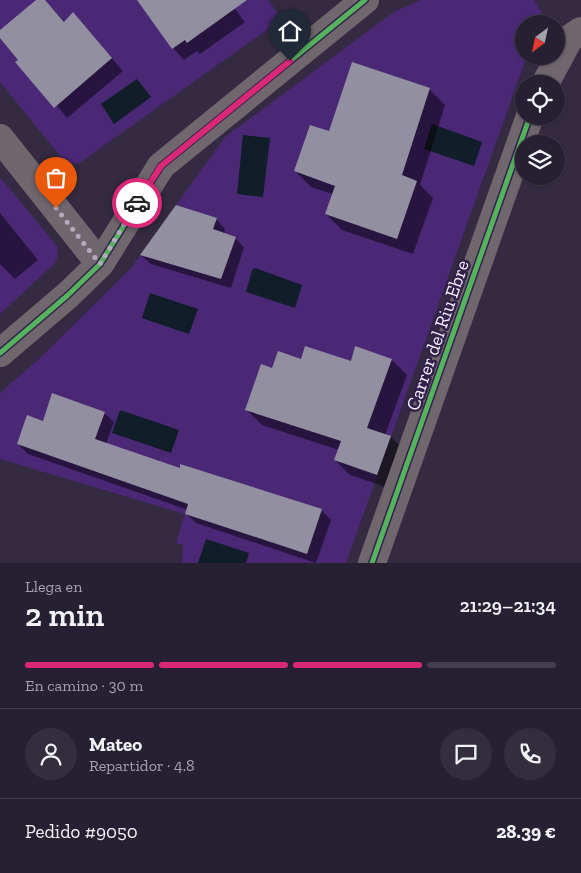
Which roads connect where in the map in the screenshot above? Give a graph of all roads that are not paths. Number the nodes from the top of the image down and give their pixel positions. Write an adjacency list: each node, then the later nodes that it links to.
1 (365, 0): 6 (street)
2 (581, 31): 3 (street)
3 (550, 75)
4 (527, 125): 8 (street, Carrer del Riu Ebre)
5 (0, 138): 6 (street)
6 (100, 264): 7 (street)
7 (0, 353)
8 (372, 563)

